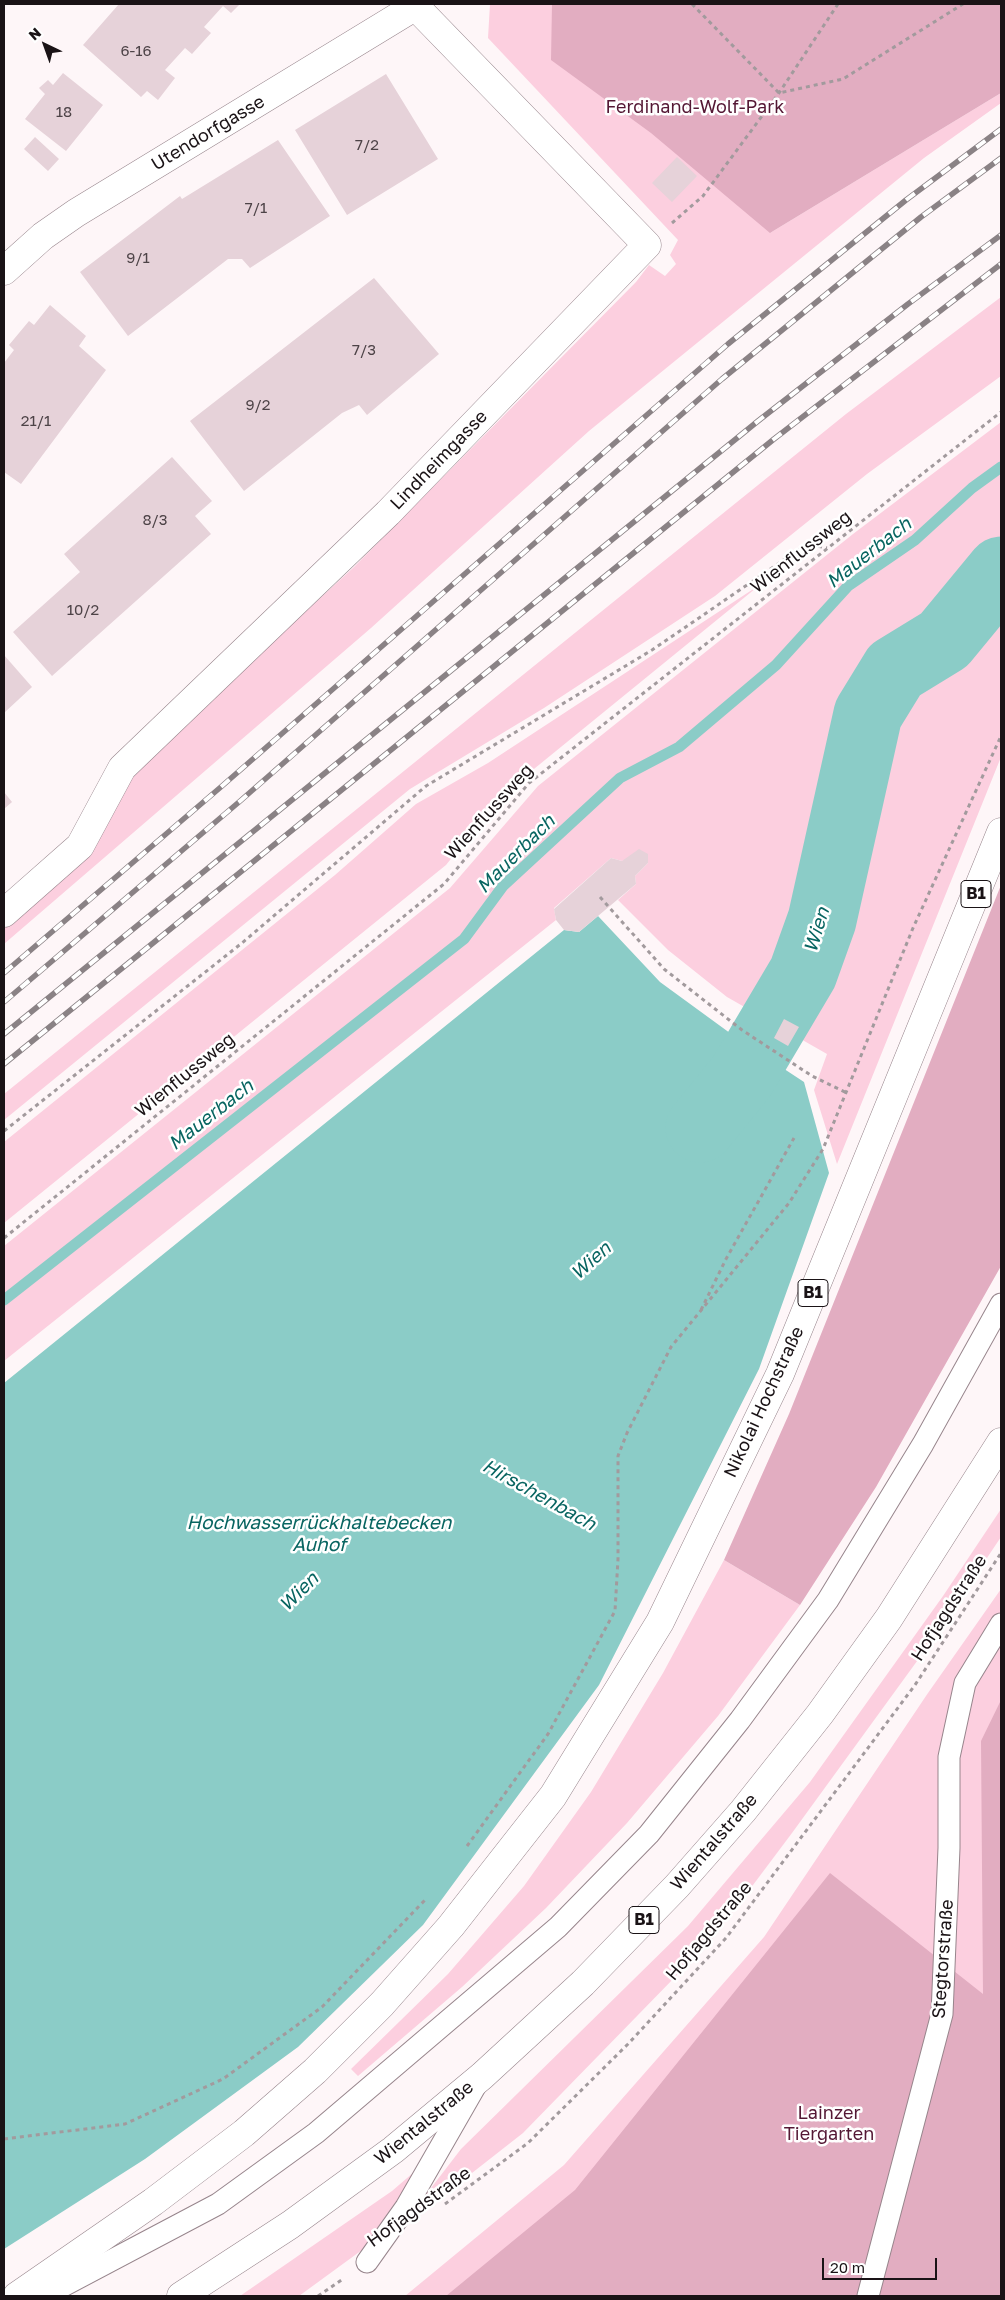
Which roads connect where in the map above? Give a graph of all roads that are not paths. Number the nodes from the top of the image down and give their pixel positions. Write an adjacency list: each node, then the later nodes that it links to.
1 (418, 5): 2 (main road, Utendorfgasse); 4 (main road, Lindheimgasse)
2 (4, 271)
3 (1001, 832): 10 (main road, Nikolai Hochstraße / B1)
4 (4, 913)
5 (1001, 1304): 11 (lane)
6 (1001, 1442): 8 (main road, Wientalstraße / B1)
7 (1001, 1624): 13 (lane, Stegtorstraße)
8 (482, 2076): 9 (lane); 12 (main road, Wientalstraße / B1)
9 (367, 2262)
10 (17, 2296)
11 (44, 2296)
12 (181, 2296)
13 (868, 2296)

